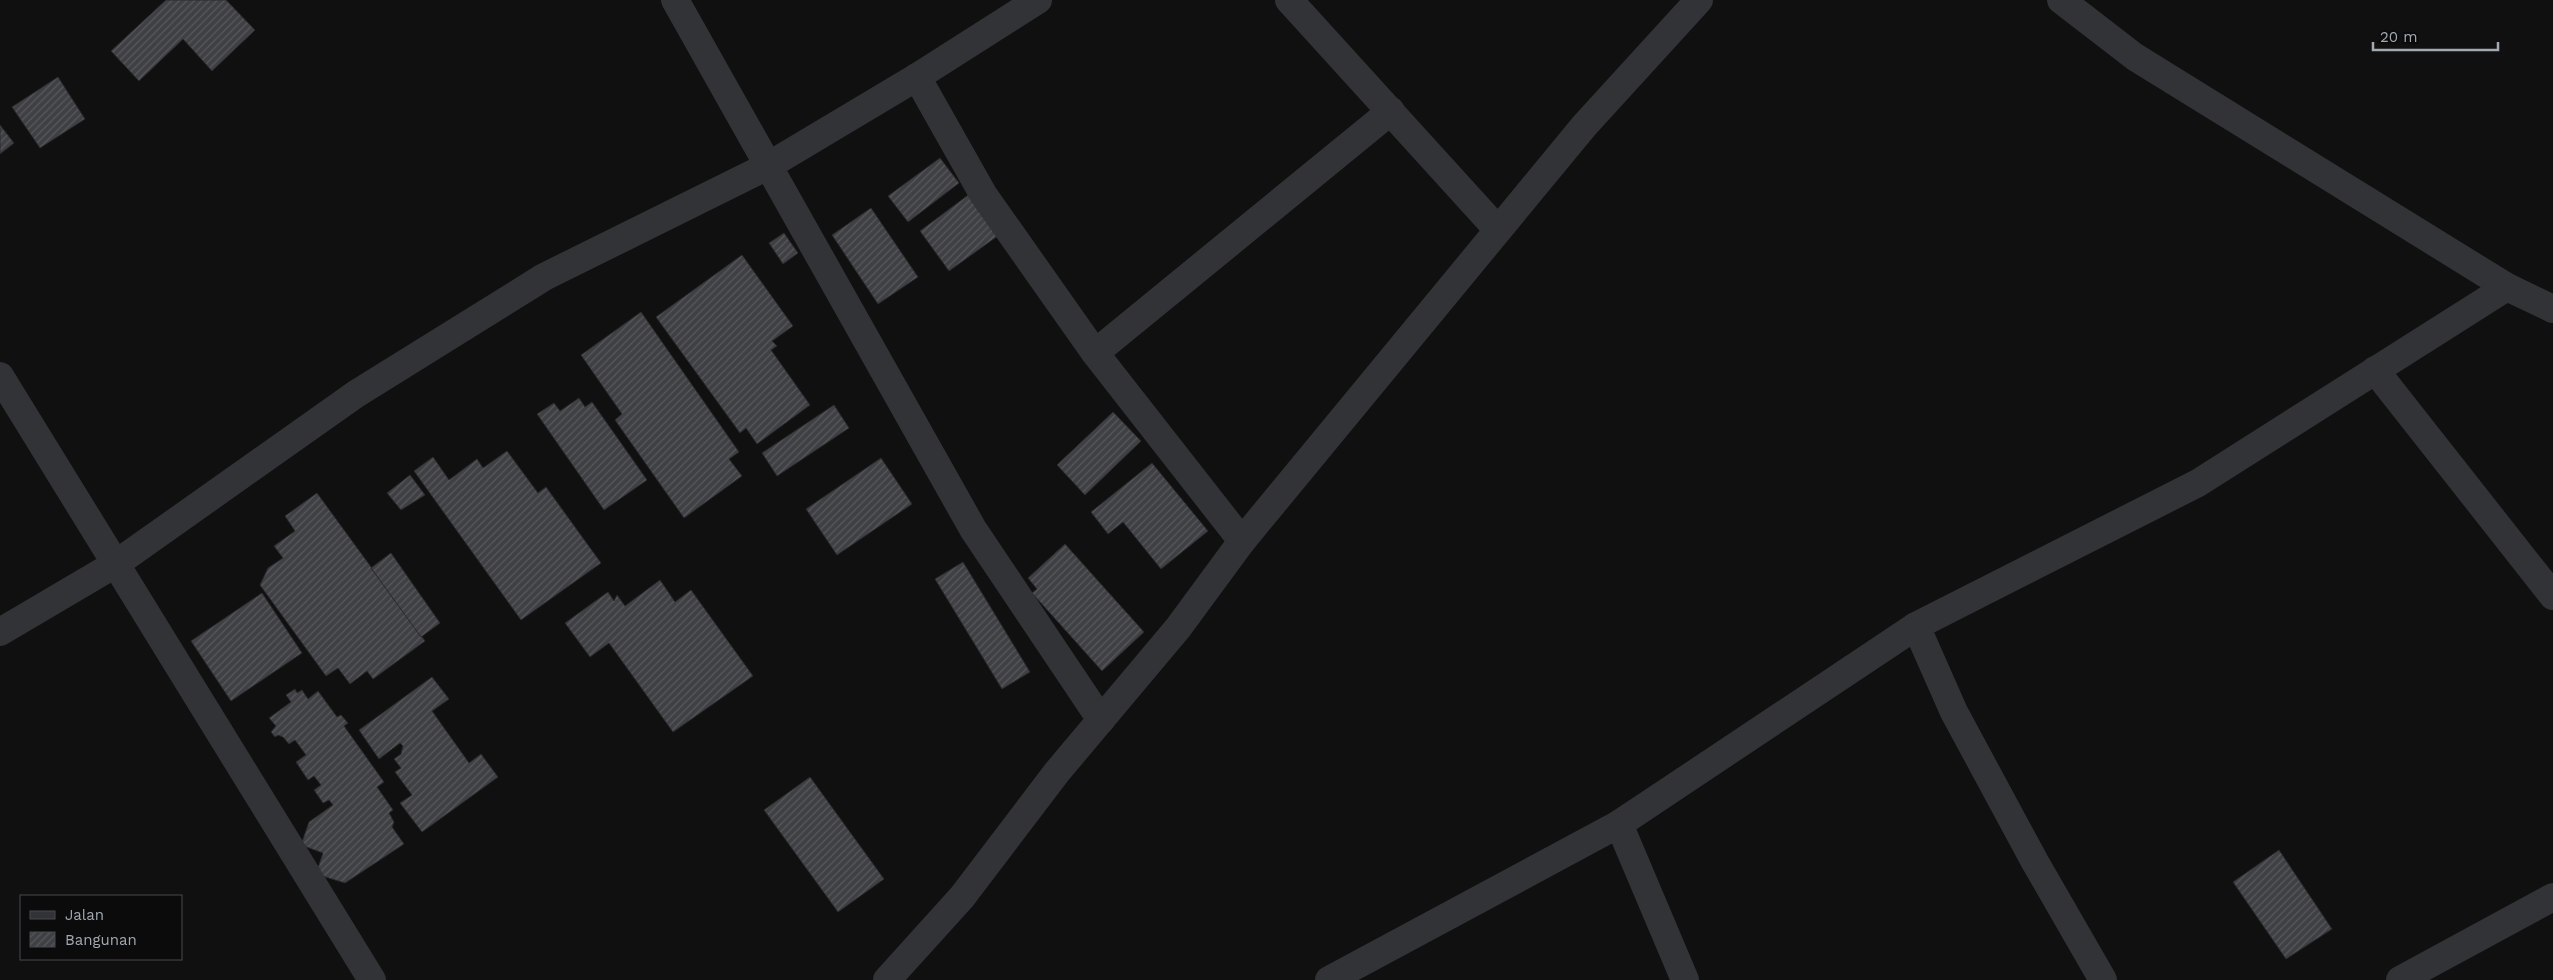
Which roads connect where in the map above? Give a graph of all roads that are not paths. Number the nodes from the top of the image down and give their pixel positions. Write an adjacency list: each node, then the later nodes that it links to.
1 (674, 0): 8 (street)
2 (1038, 0): 6 (street)
3 (1289, 0): 7 (street)
4 (1699, 0): 9 (street)
5 (2061, 0): 10 (street)
6 (917, 77): 8 (street); 12 (street)
7 (1391, 111): 9 (street); 12 (street)
8 (768, 166): 16 (street); 20 (street)
9 (1498, 230): 15 (street)
10 (2507, 287): 11 (street); 13 (street)
11 (2553, 309)
12 (1095, 353): 15 (street)
13 (2375, 370): 17 (street); 18 (street)
14 (0, 376): 16 (street)
15 (1242, 540): 20 (street)
16 (117, 563): 19 (street); 23 (street)
17 (2553, 596)
18 (1916, 626): 21 (street); 27 (street)
19 (0, 632)
20 (1101, 720): 24 (street)
21 (1619, 824): 25 (street); 26 (street)
22 (2553, 897): 28 (street)
23 (372, 980)
24 (888, 980)
25 (1329, 980)
26 (1685, 980)
27 (2103, 980)
28 (2400, 980)

